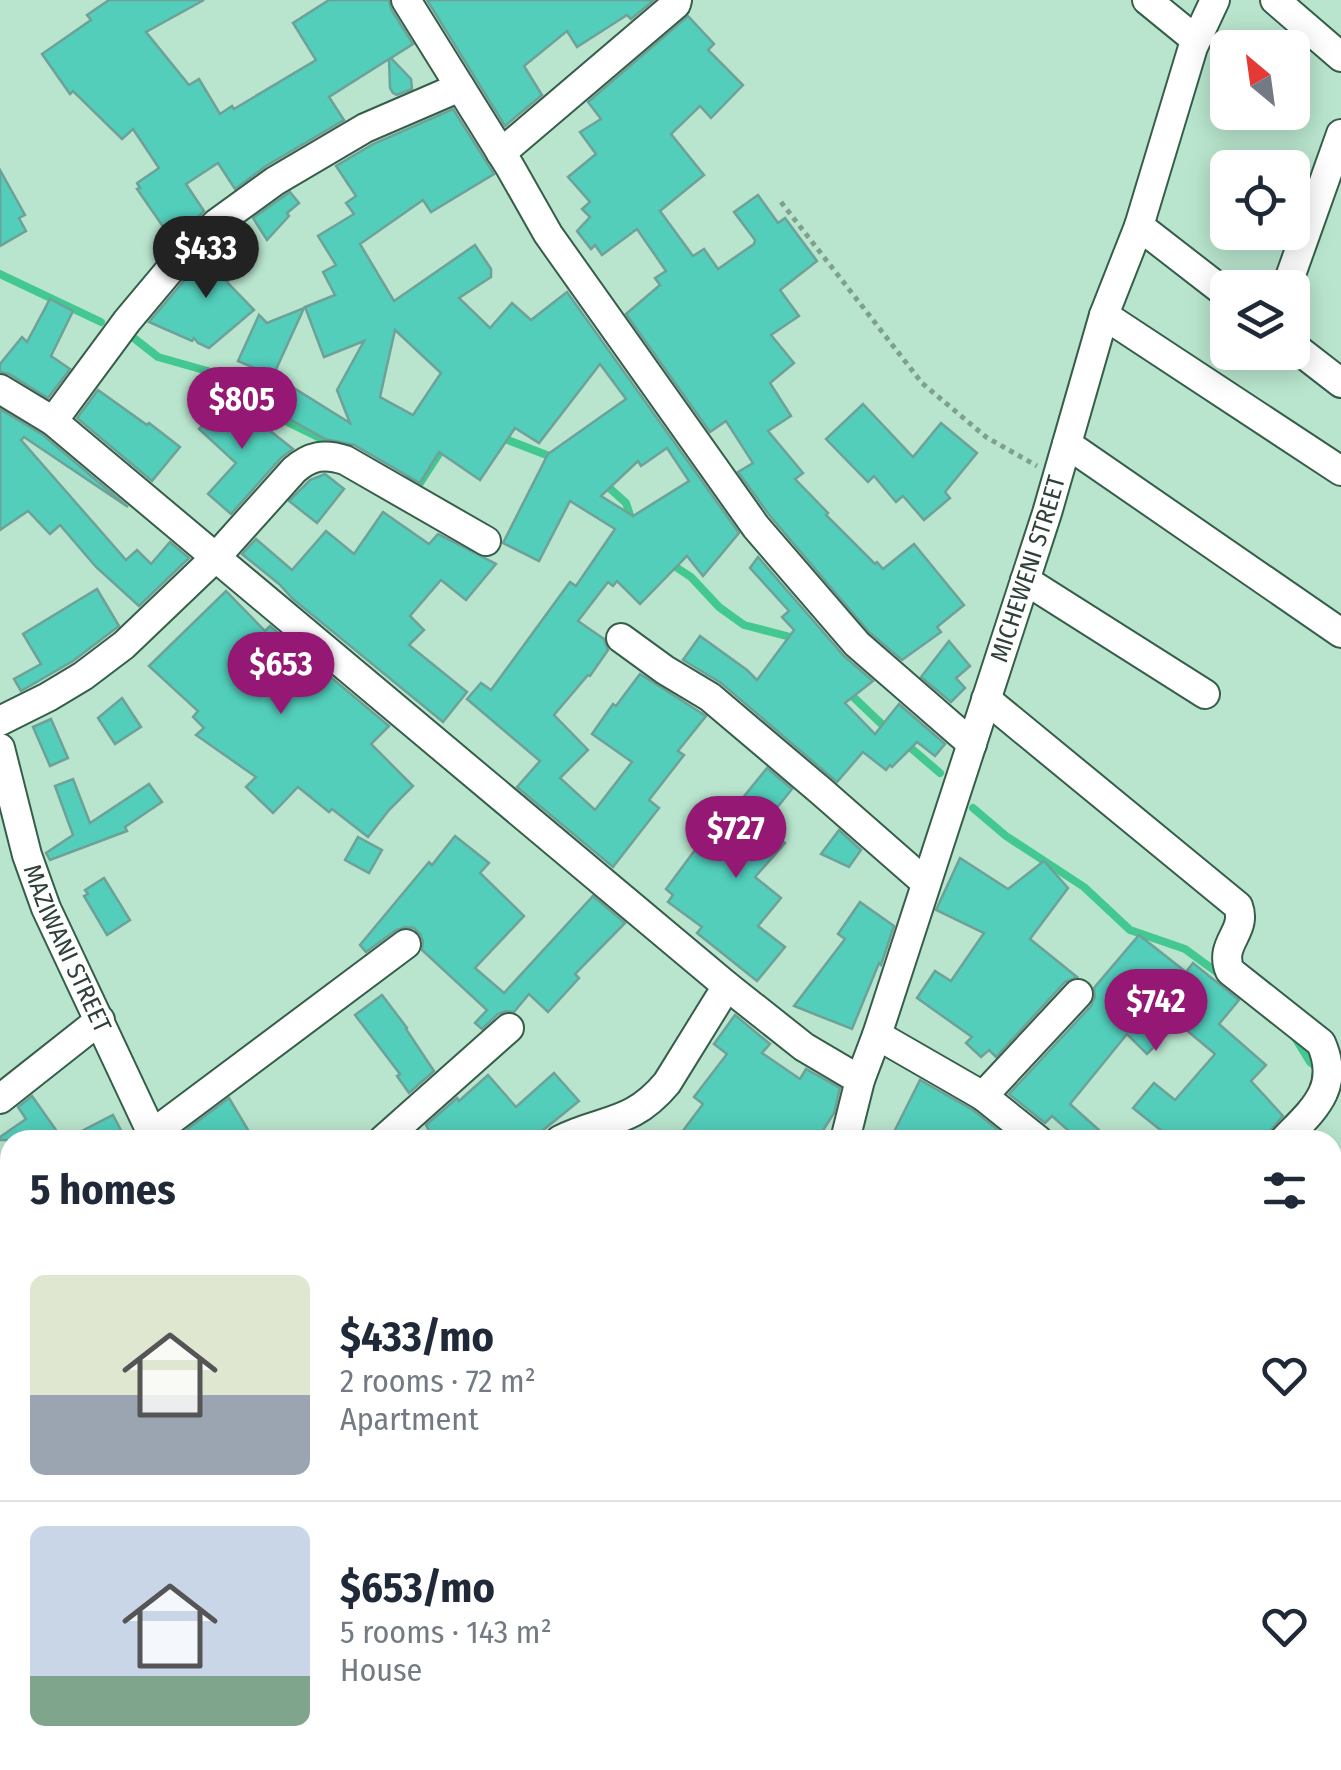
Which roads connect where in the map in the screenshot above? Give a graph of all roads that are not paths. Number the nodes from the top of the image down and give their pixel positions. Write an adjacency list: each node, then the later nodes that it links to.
1 (406, 0): 8 (street)
2 (677, 0): 10 (street)
3 (1147, 0): 6 (street)
4 (1215, 0): 6 (street, MICHEWENI STREET)
5 (1275, 0): 7 (street)
6 (1196, 40): 11 (street, MICHEWENI STREET)
7 (1341, 57)
8 (460, 87): 10 (street); 18 (street)
9 (1341, 134): 12 (street)
10 (501, 153): 29 (street)
11 (1138, 226): 13 (street); 14 (street, MICHEWENI STREET)
12 (1293, 270)
13 (1210, 281)
14 (1104, 314): 19 (street, MICHEWENI STREET); 20 (street)
15 (1310, 359): 16 (street)
16 (1341, 383)
17 (0, 389): 18 (street)
18 (53, 422): 22 (street)
19 (1067, 444): 23 (street, MICHEWENI STREET); 24 (street)
20 (1341, 471)
21 (486, 541): 22 (street)
22 (216, 557): 28 (street); 34 (street)
23 (1025, 580): 26 (street); 27 (street, MICHEWENI STREET)
24 (1341, 633)
25 (621, 638): 32 (street)
26 (1205, 694)
27 (986, 699): 29 (street, MICHEWENI STREET); 48 (street)
28 (0, 721)
29 (972, 744): 32 (street, MICHEWENI STREET)
30 (0, 748): 31 (street, MAZIWANI STREET)
31 (7, 809): 36 (street, MAZIWANI STREET)
32 (926, 883): 38 (street, MICHEWENI STREET)
33 (406, 944): 43 (street)
34 (727, 986): 39 (street); 45 (street)
35 (1078, 994): 40 (street)
36 (100, 1020): 41 (street); 42 (street, MAZIWANI STREET)
37 (509, 1028): 44 (street)
38 (877, 1034): 39 (street, MICHEWENI STREET); 40 (street)
39 (860, 1080): 46 (street, MICHEWENI STREET)
40 (984, 1096): 47 (street)
41 (0, 1099)
42 (150, 1130)
43 (162, 1130)
44 (394, 1130)
45 (583, 1130)
46 (848, 1130)
47 (1026, 1130)
48 (1294, 1130)

